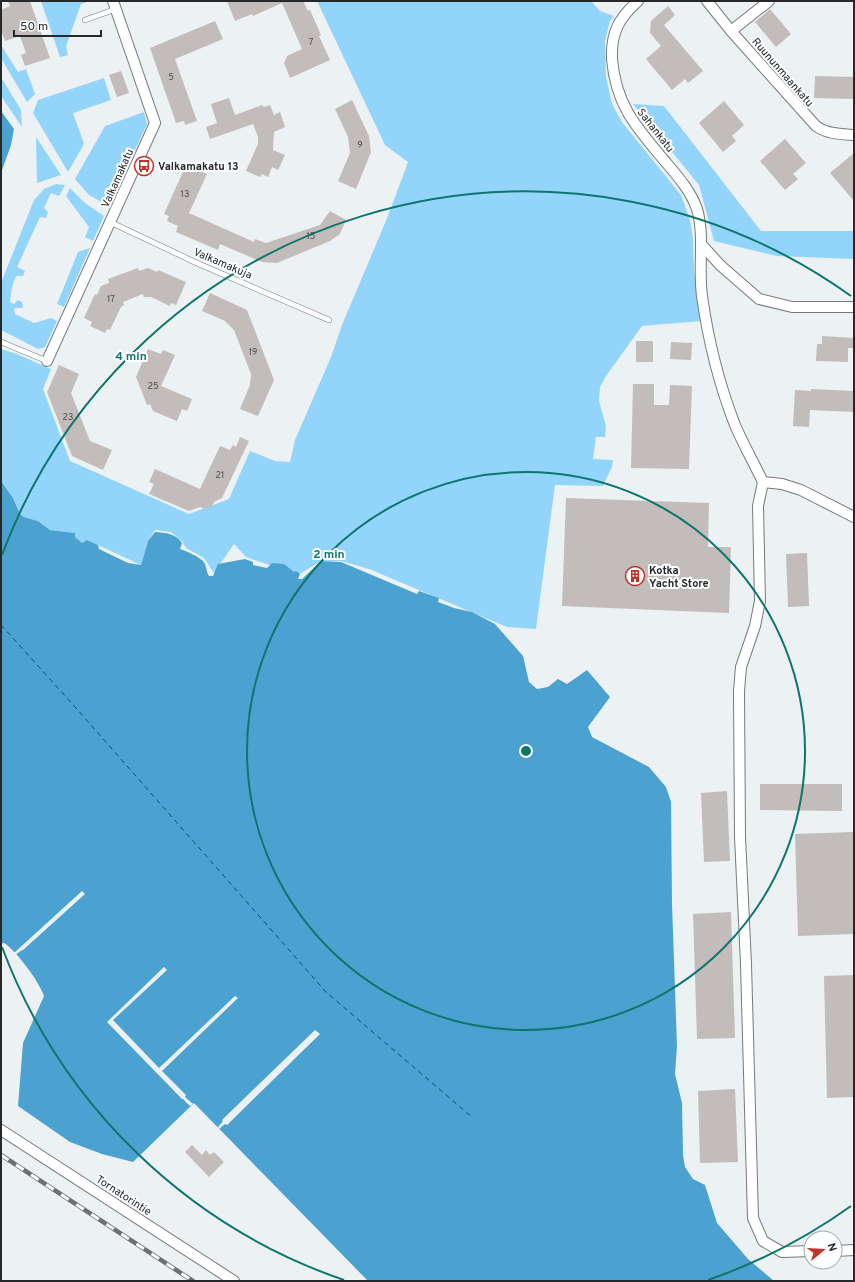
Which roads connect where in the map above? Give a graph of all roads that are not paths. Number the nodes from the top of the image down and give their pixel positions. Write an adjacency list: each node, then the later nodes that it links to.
1 (638, 1): 9 (street, Sahankatu)
2 (707, 1): 6 (street, Ruununmaankatu)
3 (769, 1): 6 (street)
4 (114, 5): 5 (lane); 8 (street, Valkamakatu)
5 (85, 20)
6 (731, 31): 7 (street, Ruununmaankatu)
7 (854, 135)
8 (110, 222): 11 (lane, Valkamakuja); 13 (street, Valkamakatu)
9 (702, 245): 10 (street); 14 (street, Sahankatu)
10 (854, 307)
11 (329, 320)
12 (1, 342): 13 (lane)
13 (47, 361)
14 (763, 482): 15 (street); 18 (street)
15 (854, 517)
16 (1, 1130): 20 (street, Tornatorintie)
17 (854, 1250): 19 (street)
18 (803, 1251)
19 (843, 1251)
20 (234, 1281)

